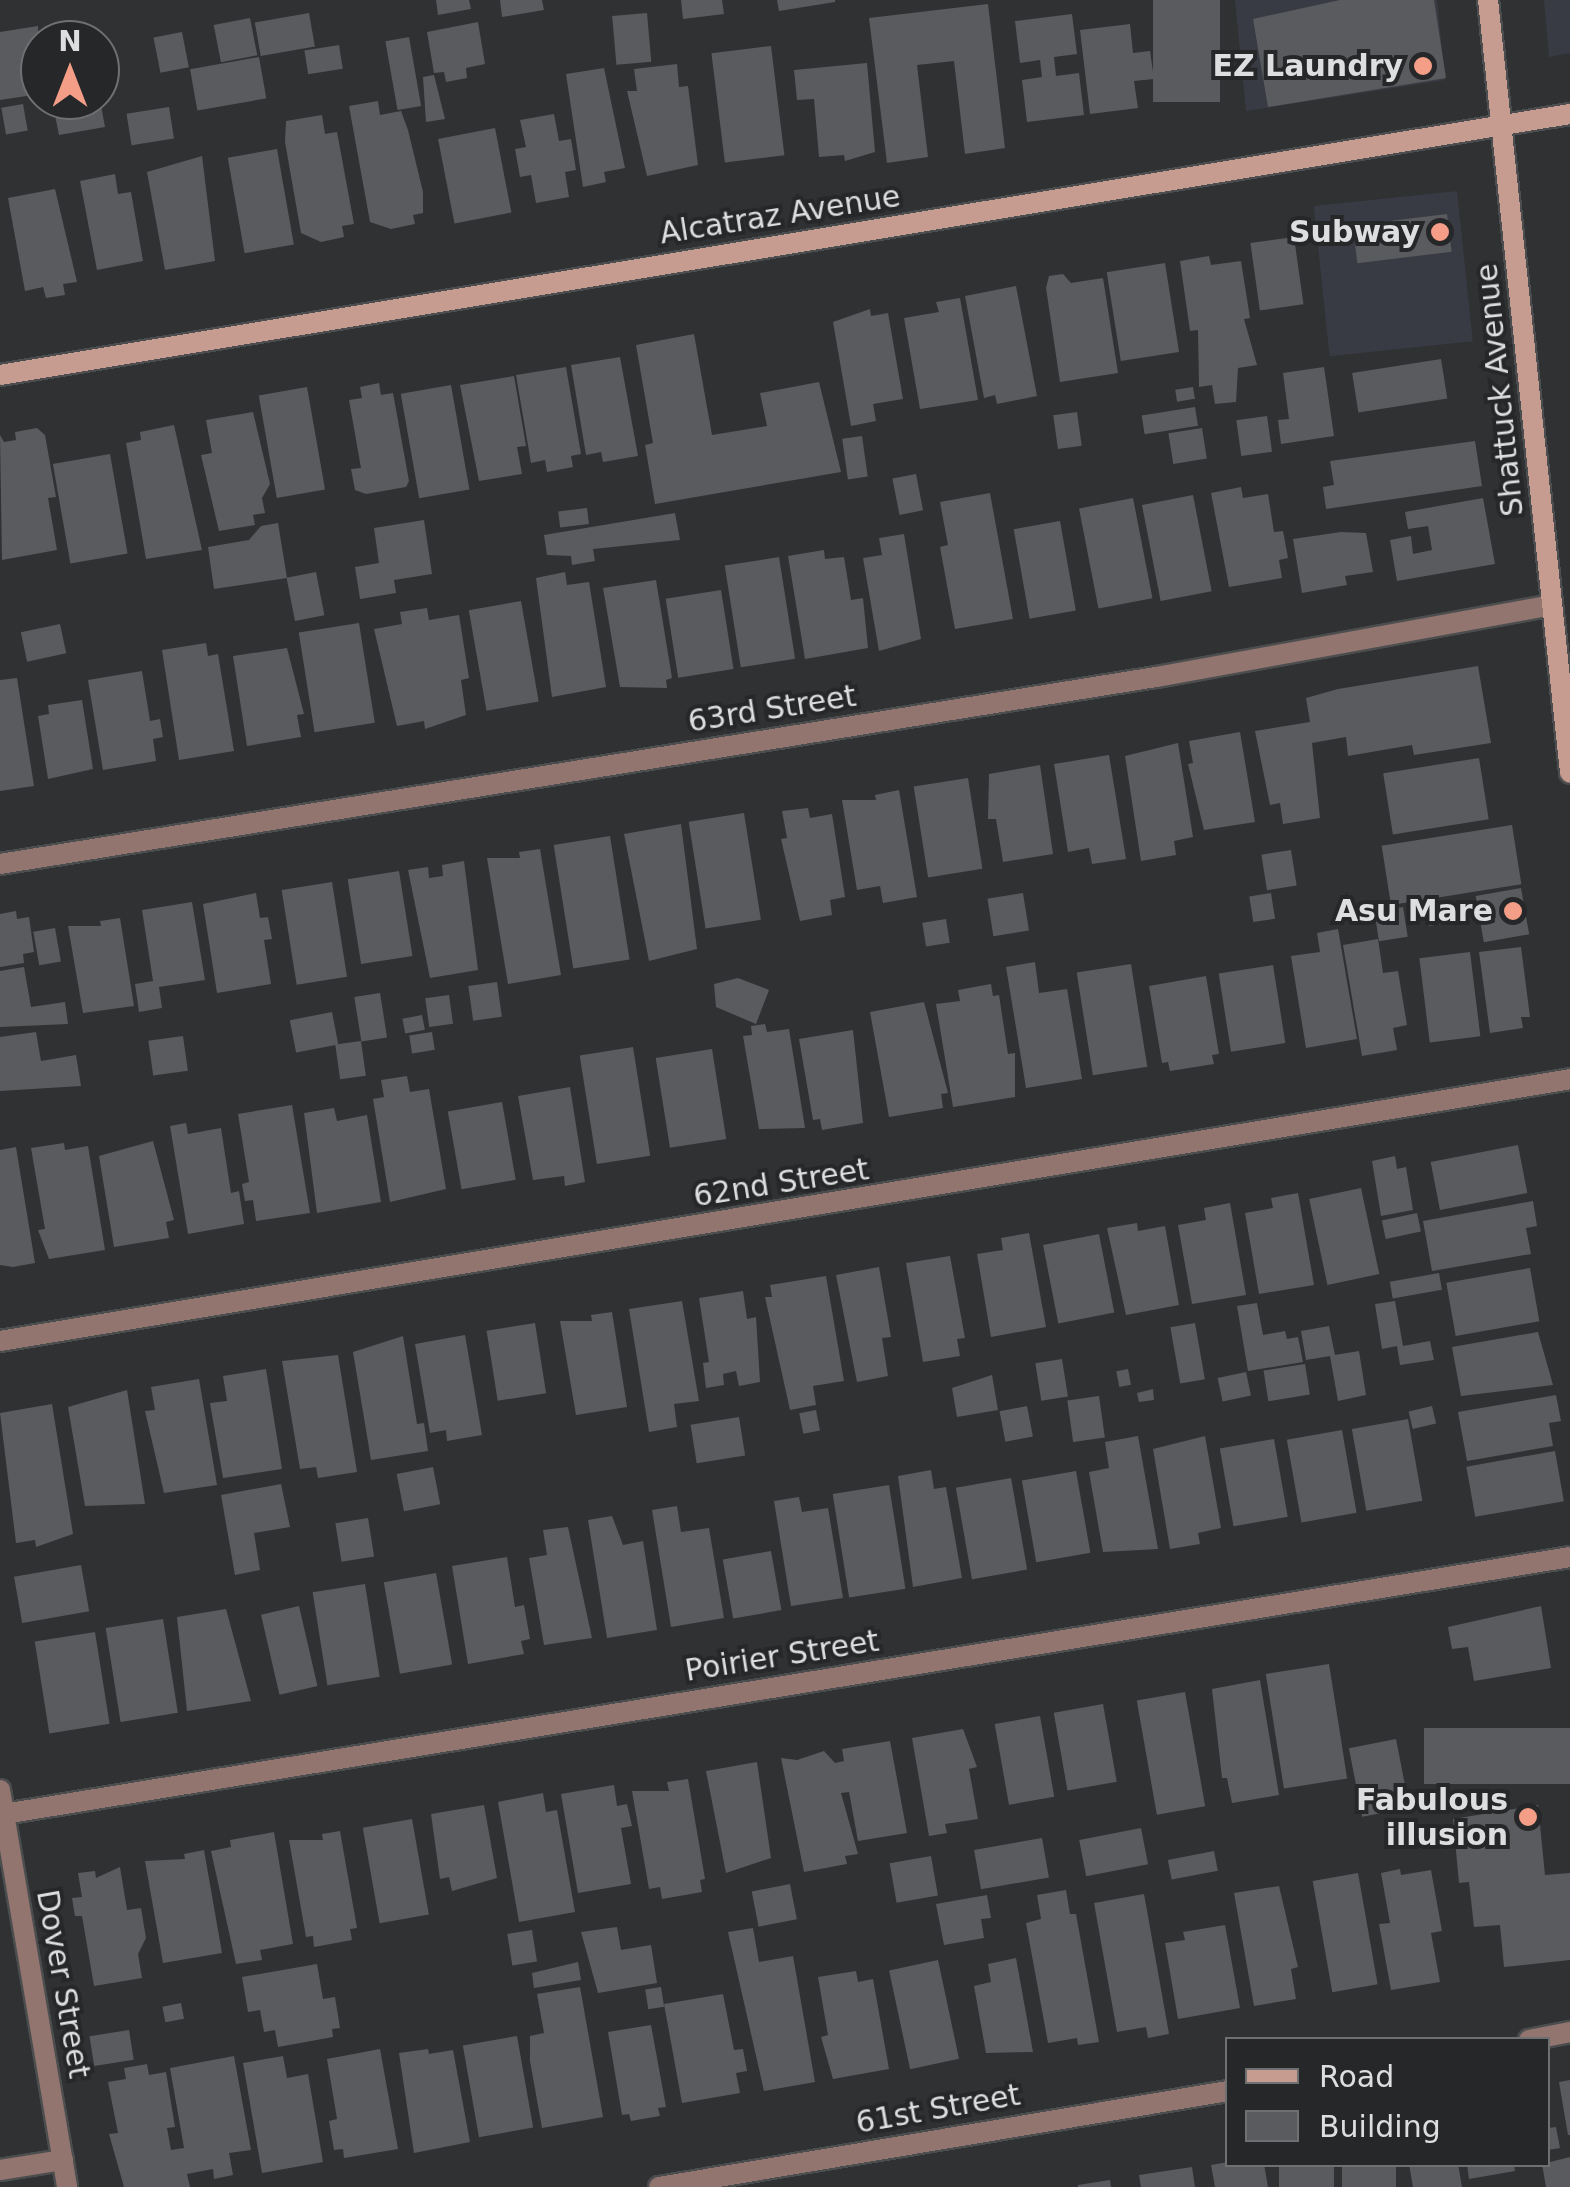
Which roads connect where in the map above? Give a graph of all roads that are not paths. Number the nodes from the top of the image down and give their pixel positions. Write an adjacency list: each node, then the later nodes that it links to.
1 (1488, 0): 3 (street, Shattuck Avenue)
2 (1570, 114): 3 (street, Alcatraz Avenue)
3 (1502, 124): 4 (street, Alcatraz Avenue); 5 (street, Shattuck Avenue)
4 (0, 375)
5 (1552, 605): 6 (street, Shattuck Avenue); 8 (street, 63rd Street)
6 (1567, 715): 7 (street, Shattuck Avenue)
7 (1570, 773)
8 (0, 864)
9 (1570, 1078): 10 (street, 62nd Street)
10 (0, 1341)
11 (1570, 1557): 13 (street, Poirier Street)
12 (0, 1790): 13 (street, Dover Street)
13 (4, 1814): 17 (street, Dover Street)
14 (1570, 2032): 15 (street)
15 (1544, 2037)
16 (1225, 2092): 20 (street, 61st Street)
17 (62, 2160): 18 (street); 19 (street, Dover Street)
18 (0, 2170)
19 (67, 2187)
20 (658, 2187)

